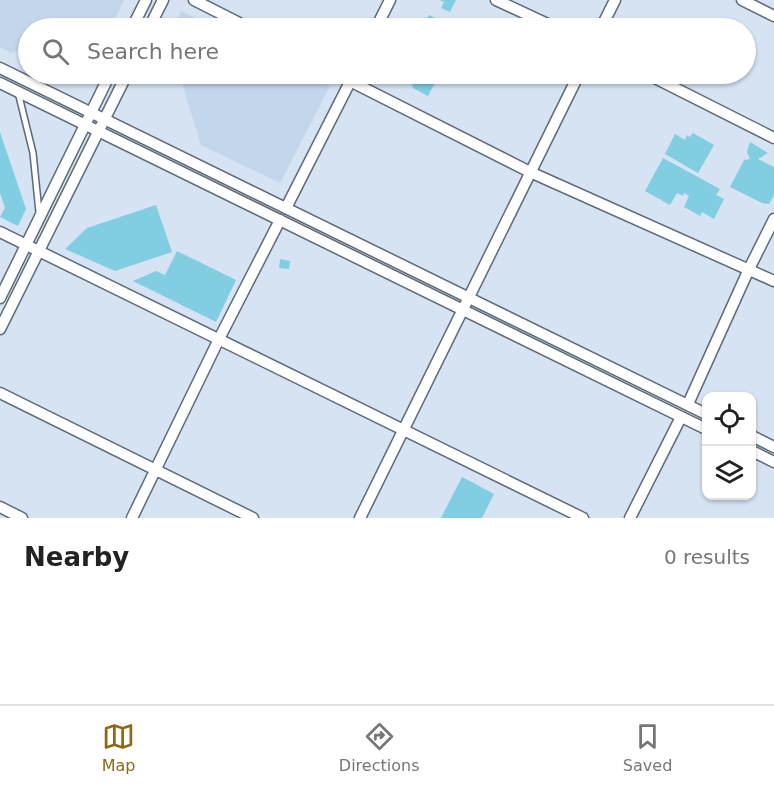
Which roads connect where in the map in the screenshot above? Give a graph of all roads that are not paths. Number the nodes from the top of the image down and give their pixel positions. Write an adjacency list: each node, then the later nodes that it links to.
1 (146, 0): 9 (street)
2 (163, 0): 10 (street)
3 (194, 0): 11 (street)
4 (390, 0): 12 (street)
5 (496, 0): 13 (street)
6 (615, 0): 14 (street)
7 (742, 0): 8 (street)
8 (774, 16)
9 (137, 18)
10 (154, 18)
11 (229, 18)
12 (381, 18)
13 (535, 18)
14 (606, 18)
15 (0, 68): 16 (street)
16 (18, 77)
17 (0, 83): 25 (street)
18 (33, 84): 26 (street)
19 (105, 84): 26 (street)
20 (122, 84): 27 (street)
21 (348, 84): 32 (street)
22 (365, 84): 31 (street)
23 (574, 84): 31 (street)
24 (667, 84): 30 (street)
25 (18, 92): 28 (street); 33 (lane)
26 (90, 112): 27 (street); 28 (street)
27 (104, 119): 29 (street); 32 (street)
28 (84, 124): 29 (street); 33 (street)
29 (98, 131): 35 (street); 38 (street)
30 (774, 138)
31 (530, 172): 39 (street); 41 (street)
32 (286, 208): 41 (street)
33 (39, 217): 37 (street)
34 (774, 219): 39 (street)
35 (280, 220): 43 (street); 45 (street)
36 (0, 231): 37 (street)
37 (26, 244): 38 (street); 42 (street)
38 (39, 251): 44 (street); 45 (street)
39 (748, 269): 40 (street); 47 (street)
40 (774, 281)
41 (469, 297): 43 (street); 47 (street)
42 (0, 298)
43 (463, 310): 49 (street); 51 (street)
44 (0, 329)
45 (219, 339): 51 (street); 56 (street)
46 (0, 393): 56 (street)
47 (688, 404): 48 (street)
48 (702, 412)
49 (681, 417): 50 (street); 63 (street)
50 (702, 427)
51 (403, 430): 61 (street); 62 (street)
52 (756, 437): 53 (street)
53 (774, 447)
54 (756, 453): 55 (street)
55 (774, 462)
56 (155, 470): 59 (street); 60 (street)
57 (0, 507): 58 (street)
58 (22, 518)
59 (132, 518)
60 (253, 518)
61 (360, 518)
62 (583, 518)
63 (630, 518)

